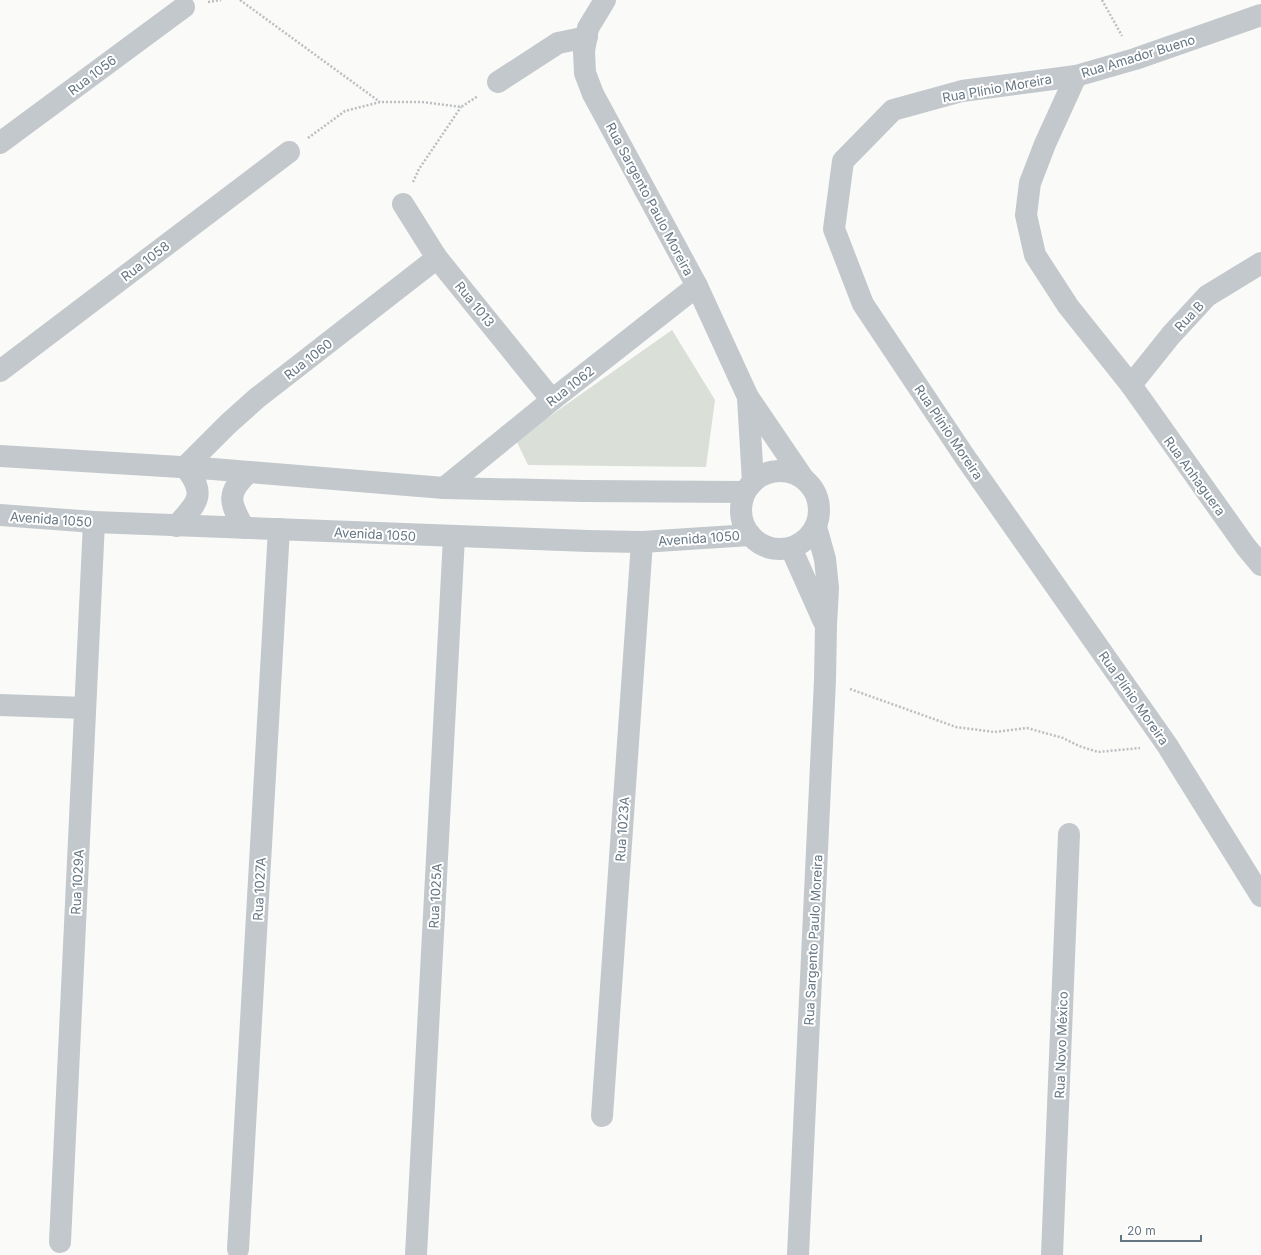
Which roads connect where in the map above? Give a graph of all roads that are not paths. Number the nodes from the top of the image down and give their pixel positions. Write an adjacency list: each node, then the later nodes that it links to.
1 (605, 0): 4 (street, Rua Sargento Paulo Moreira)
2 (184, 7): 7 (street, Rua 1056)
3 (1261, 15): 5 (street, Rua Amador Bueno)
4 (587, 37): 6 (street); 12 (street, Rua Sargento Paulo Moreira)
5 (1076, 76): 14 (street, Rua Amador Bueno); 38 (street, Rua Plínio Moreira)
6 (498, 82)
7 (0, 143)
8 (289, 152): 13 (street, Rua 1058)
9 (404, 204): 10 (street, Rua 1013)
10 (437, 258): 16 (street, Rua 1013); 18 (street, Rua 1060)
11 (1261, 262): 14 (street, Rua B)
12 (697, 286): 15 (street, Rua Sargento Paulo Moreira); 16 (street, Rua 1062)
13 (0, 371)
14 (1131, 385): 33 (street, Rua Anhaguera)
15 (748, 397): 20 (street, Rua Sargento Paulo Moreira); 21 (street, Rua Sargento Paulo Moreira)
16 (552, 400): 22 (street, Rua 1062)
17 (0, 456): 18 (street)
18 (185, 467): 19 (street); 25 (street)
19 (249, 472): 22 (street); 27 (street)
20 (803, 478): 21 (street); 26 (street)
21 (749, 487): 22 (street); 29 (street)
22 (444, 488)
23 (0, 515): 24 (street, Avenida 1050)
24 (94, 522): 25 (street, Avenida 1050); 36 (street, Rua 1029A)
25 (176, 526): 27 (street, Avenida 1050)
26 (816, 527): 32 (street); 34 (street, Rua Sargento Paulo Moreira)
27 (244, 528): 28 (street, Avenida 1050)
28 (279, 529): 30 (street, Avenida 1050); 41 (street, Rua 1027A)
29 (750, 535): 31 (street, Avenida 1050); 32 (street)
30 (454, 537): 31 (street, Avenida 1050); 42 (street, Rua 1025A)
31 (642, 542): 39 (street, Rua 1023A)
32 (791, 548): 34 (street, Rua Sargento Paulo Moreira)
33 (1261, 565)
34 (826, 625): 43 (street, Rua Sargento Paulo Moreira)
35 (0, 705): 36 (street)
36 (85, 708): 40 (street, Rua 1029A)
37 (1069, 834): 44 (street, Rua Novo México)
38 (1261, 896)
39 (602, 1116)
40 (60, 1242)
41 (238, 1249)
42 (416, 1255)
43 (798, 1255)
44 (1052, 1255)

